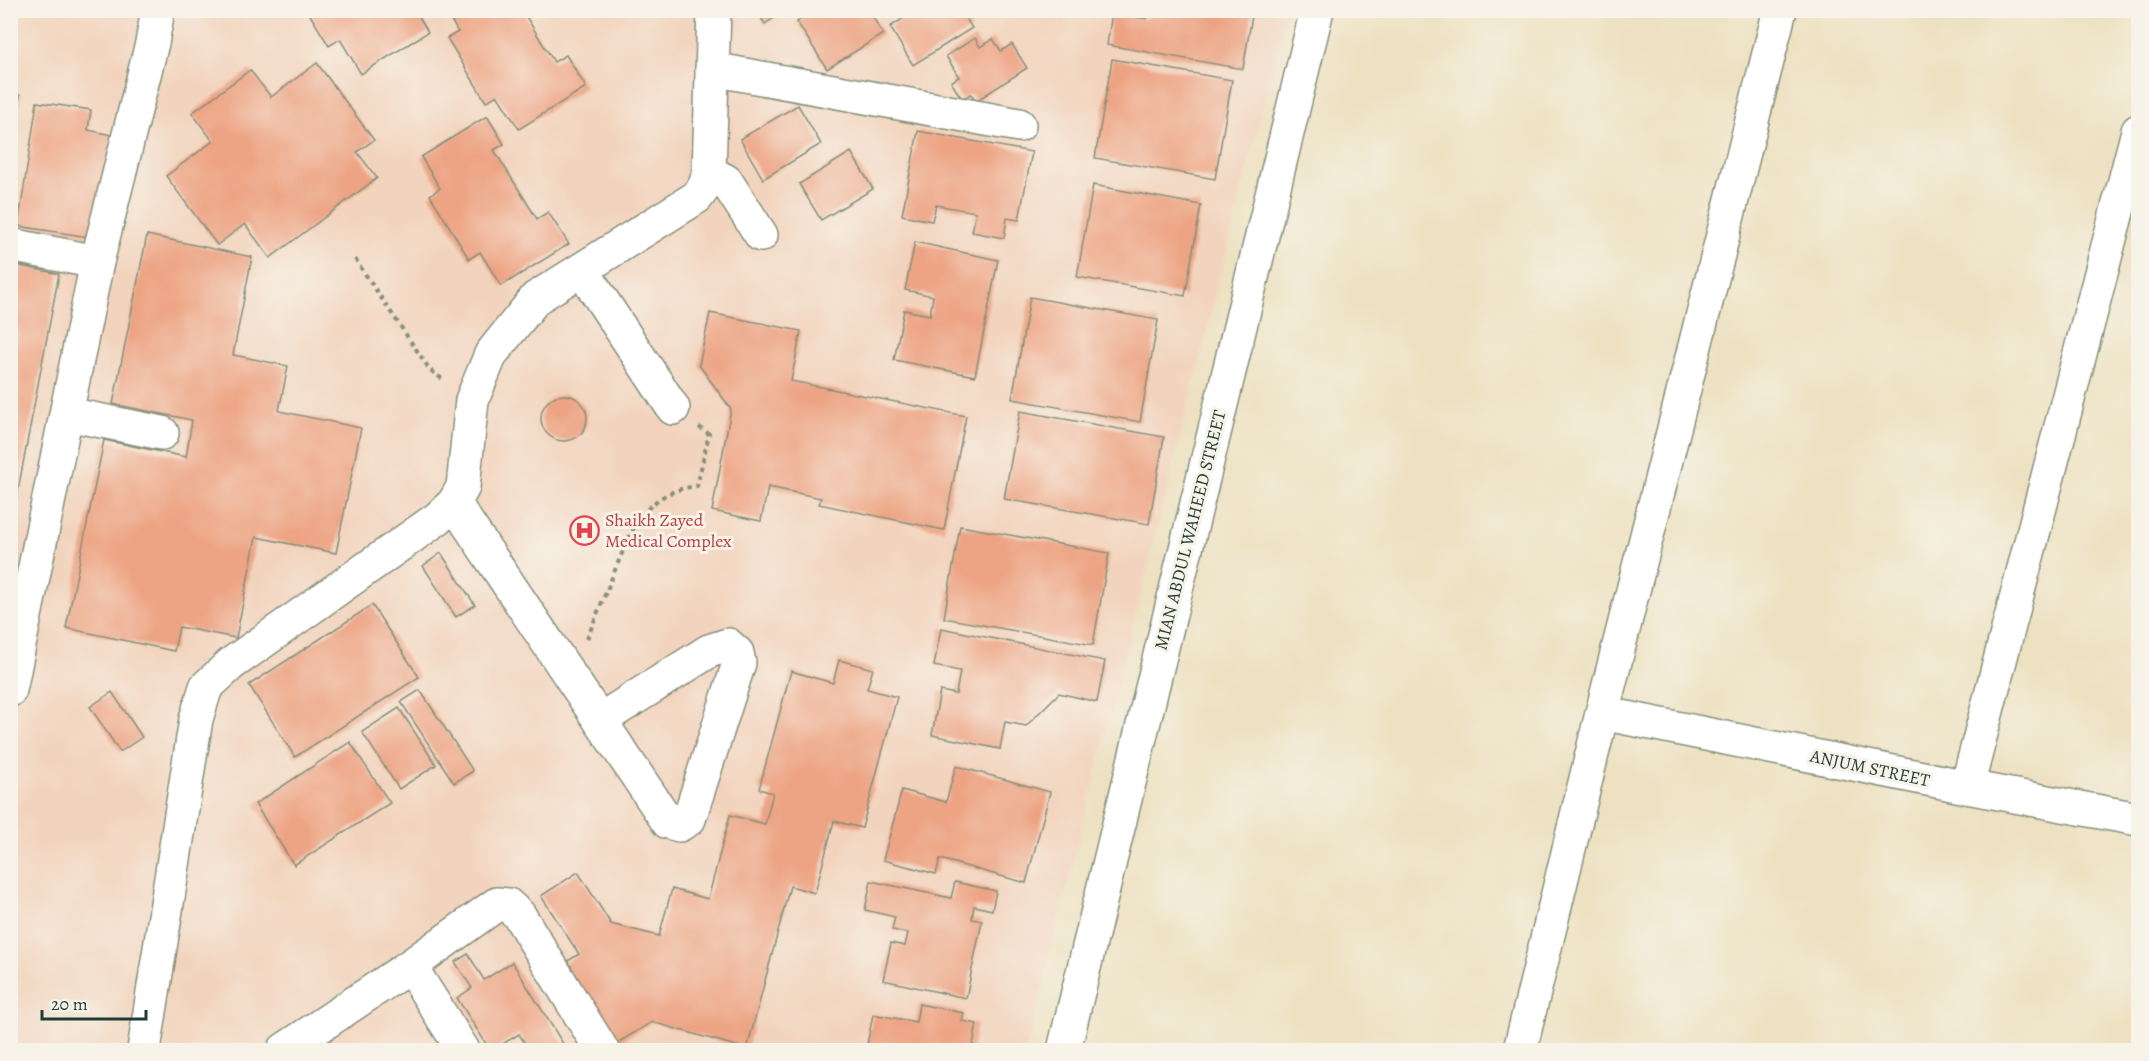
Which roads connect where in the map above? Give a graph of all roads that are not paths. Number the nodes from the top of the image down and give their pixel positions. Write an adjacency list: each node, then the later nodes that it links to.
1 (158, 10): 11 (street)
2 (714, 10): 5 (street)
3 (1317, 10): 28 (street, MIAN ABDUL WAHEED STREET)
4 (1780, 10): 19 (street)
5 (712, 69): 6 (street); 8 (street)
6 (1019, 125)
7 (2139, 131): 21 (street)
8 (709, 172): 9 (street); 12 (street)
9 (761, 235)
10 (10, 245): 11 (street)
11 (98, 262): 14 (street)
12 (582, 270): 13 (street); 16 (street)
13 (673, 408)
14 (67, 414): 15 (street); 17 (street)
15 (162, 433)
16 (454, 503): 20 (street); 24 (street)
17 (15, 646): 18 (street)
18 (10, 690)
19 (1602, 713): 21 (street, ANJUM STREET); 29 (street)
20 (600, 720): 20 (street)
21 (1967, 788): 22 (street, ANJUM STREET)
22 (2139, 819)
23 (410, 966): 25 (street); 26 (street); 27 (street)
24 (144, 1050)
25 (284, 1050)
26 (463, 1050)
27 (602, 1050)
28 (1064, 1050)
29 (1520, 1050)

